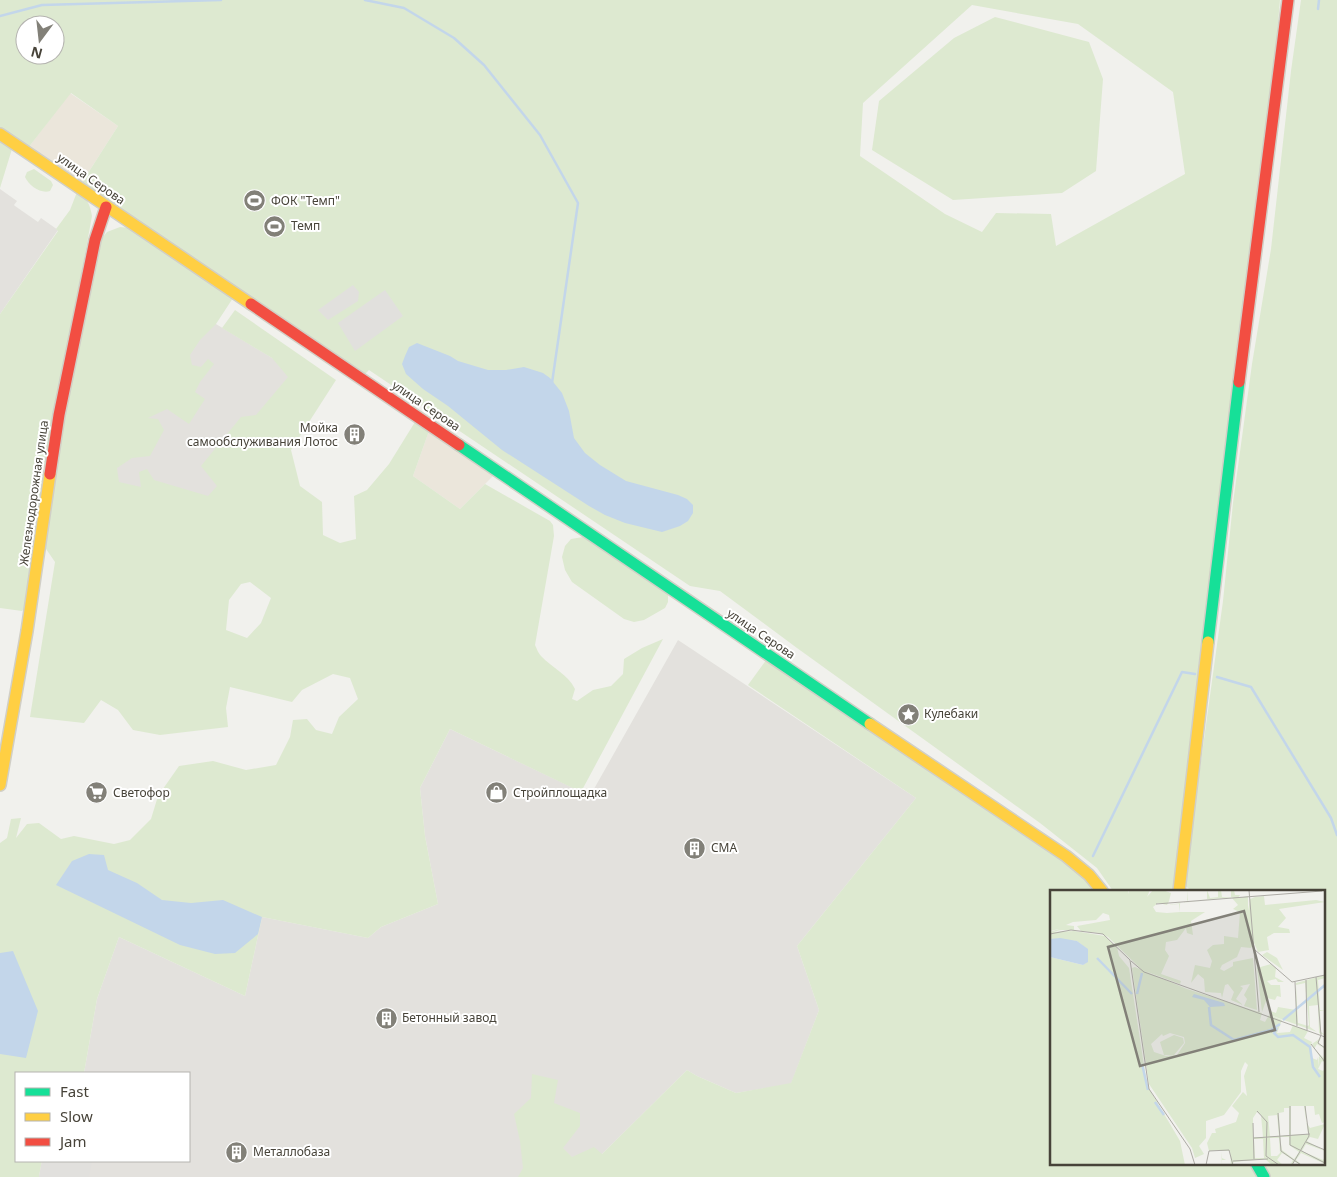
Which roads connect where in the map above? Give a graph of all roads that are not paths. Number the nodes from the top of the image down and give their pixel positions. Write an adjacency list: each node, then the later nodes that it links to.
1 (1288, 0): 6 (main road)
2 (0, 134): 3 (main road, улица Серова)
3 (106, 207): 4 (main road, Железнодорожная улица); 5 (main road, улица Серова)
4 (0, 785)
5 (1101, 890)
6 (1179, 890)
7 (1257, 1164): 8 (main road)
8 (1264, 1177)

